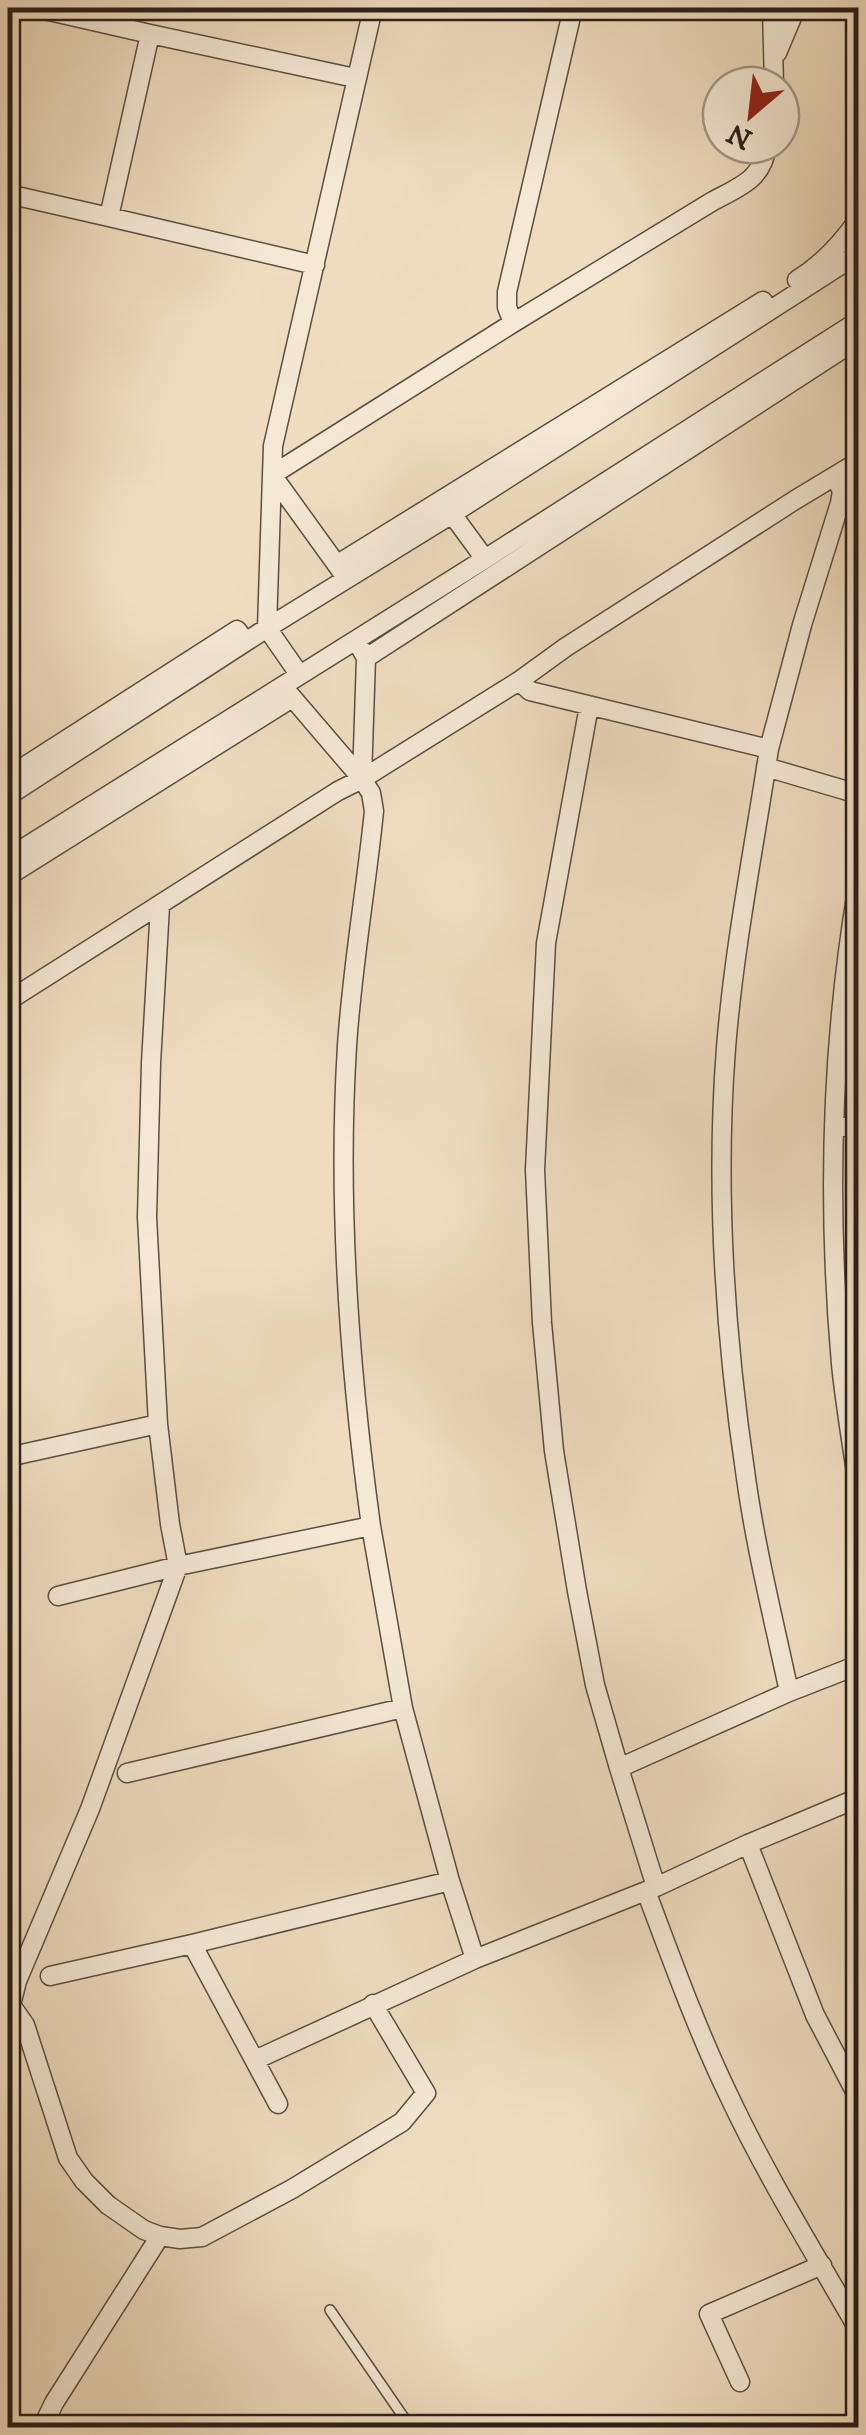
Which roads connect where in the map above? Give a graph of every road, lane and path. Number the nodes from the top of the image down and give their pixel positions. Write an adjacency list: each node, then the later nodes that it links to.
1 (36, 8): 6 (street)
2 (373, 8): 9 (street)
3 (574, 8): 17 (street)
4 (772, 8): 7 (street)
5 (796, 8): 7 (street)
6 (150, 34): 9 (street); 12 (street)
7 (774, 58): 8 (street)
8 (774, 65)
9 (355, 78): 15 (street)
10 (762, 165): 17 (street)
11 (8, 194): 12 (street)
12 (109, 217): 15 (street)
13 (858, 220): 24 (street)
14 (858, 254): 22 (street)
15 (315, 265): 20 (street)
16 (858, 321): 23 (street)
17 (513, 323): 20 (street)
18 (858, 339): 28 (street)
19 (858, 462): 21 (street)
20 (272, 476): 24 (street); 25 (street)
21 (835, 477): 30 (street); 33 (street)
22 (452, 514): 23 (street); 24 (street)
23 (485, 560): 26 (street)
24 (342, 572): 25 (street)
25 (267, 628): 27 (street); 29 (street)
26 (355, 640): 28 (street); 29 (street)
27 (245, 641): 34 (street); 37 (street)
28 (366, 658): 35 (street)
29 (299, 674): 31 (street)
30 (519, 681): 32 (street); 35 (street)
31 (286, 691): 35 (street); 38 (street); 39 (street)
32 (588, 706): 33 (street); 54 (street)
33 (768, 758): 36 (street); 52 (street)
34 (8, 778)
35 (362, 778): 41 (street); 48 (street)
36 (858, 794)
37 (8, 796)
38 (8, 858)
39 (8, 876)
40 (858, 886): 43 (street)
41 (160, 906): 42 (street); 45 (street)
42 (8, 1001)
43 (834, 1125): 44 (street); 47 (street)
44 (858, 1128)
45 (158, 1424): 46 (street); 49 (street)
46 (8, 1457)
47 (858, 1485)
48 (371, 1526): 49 (street); 53 (street)
49 (178, 1566): 50 (street); 64 (street)
50 (58, 1596)
51 (858, 1664): 52 (street)
52 (790, 1692): 54 (street)
53 (403, 1708): 55 (street); 58 (street)
54 (619, 1768): 59 (street)
55 (127, 1773)
56 (858, 1798): 57 (street)
57 (748, 1844): 59 (street); 66 (street)
58 (450, 1882): 60 (street); 61 (street)
59 (651, 1889): 61 (street); 69 (street)
60 (192, 1944): 62 (street); 65 (street)
61 (475, 1958): 63 (street)
62 (50, 1976)
63 (372, 2004): 65 (street); 68 (street)
64 (9, 2005): 68 (street)
65 (255, 2060): 67 (street)
66 (858, 2097)
67 (278, 2104)
68 (160, 2236): 73 (street)
69 (822, 2265): 71 (street); 72 (street)
70 (330, 2310): 74 (lane)
71 (858, 2329)
72 (740, 2382)
73 (42, 2428)
74 (411, 2428)

